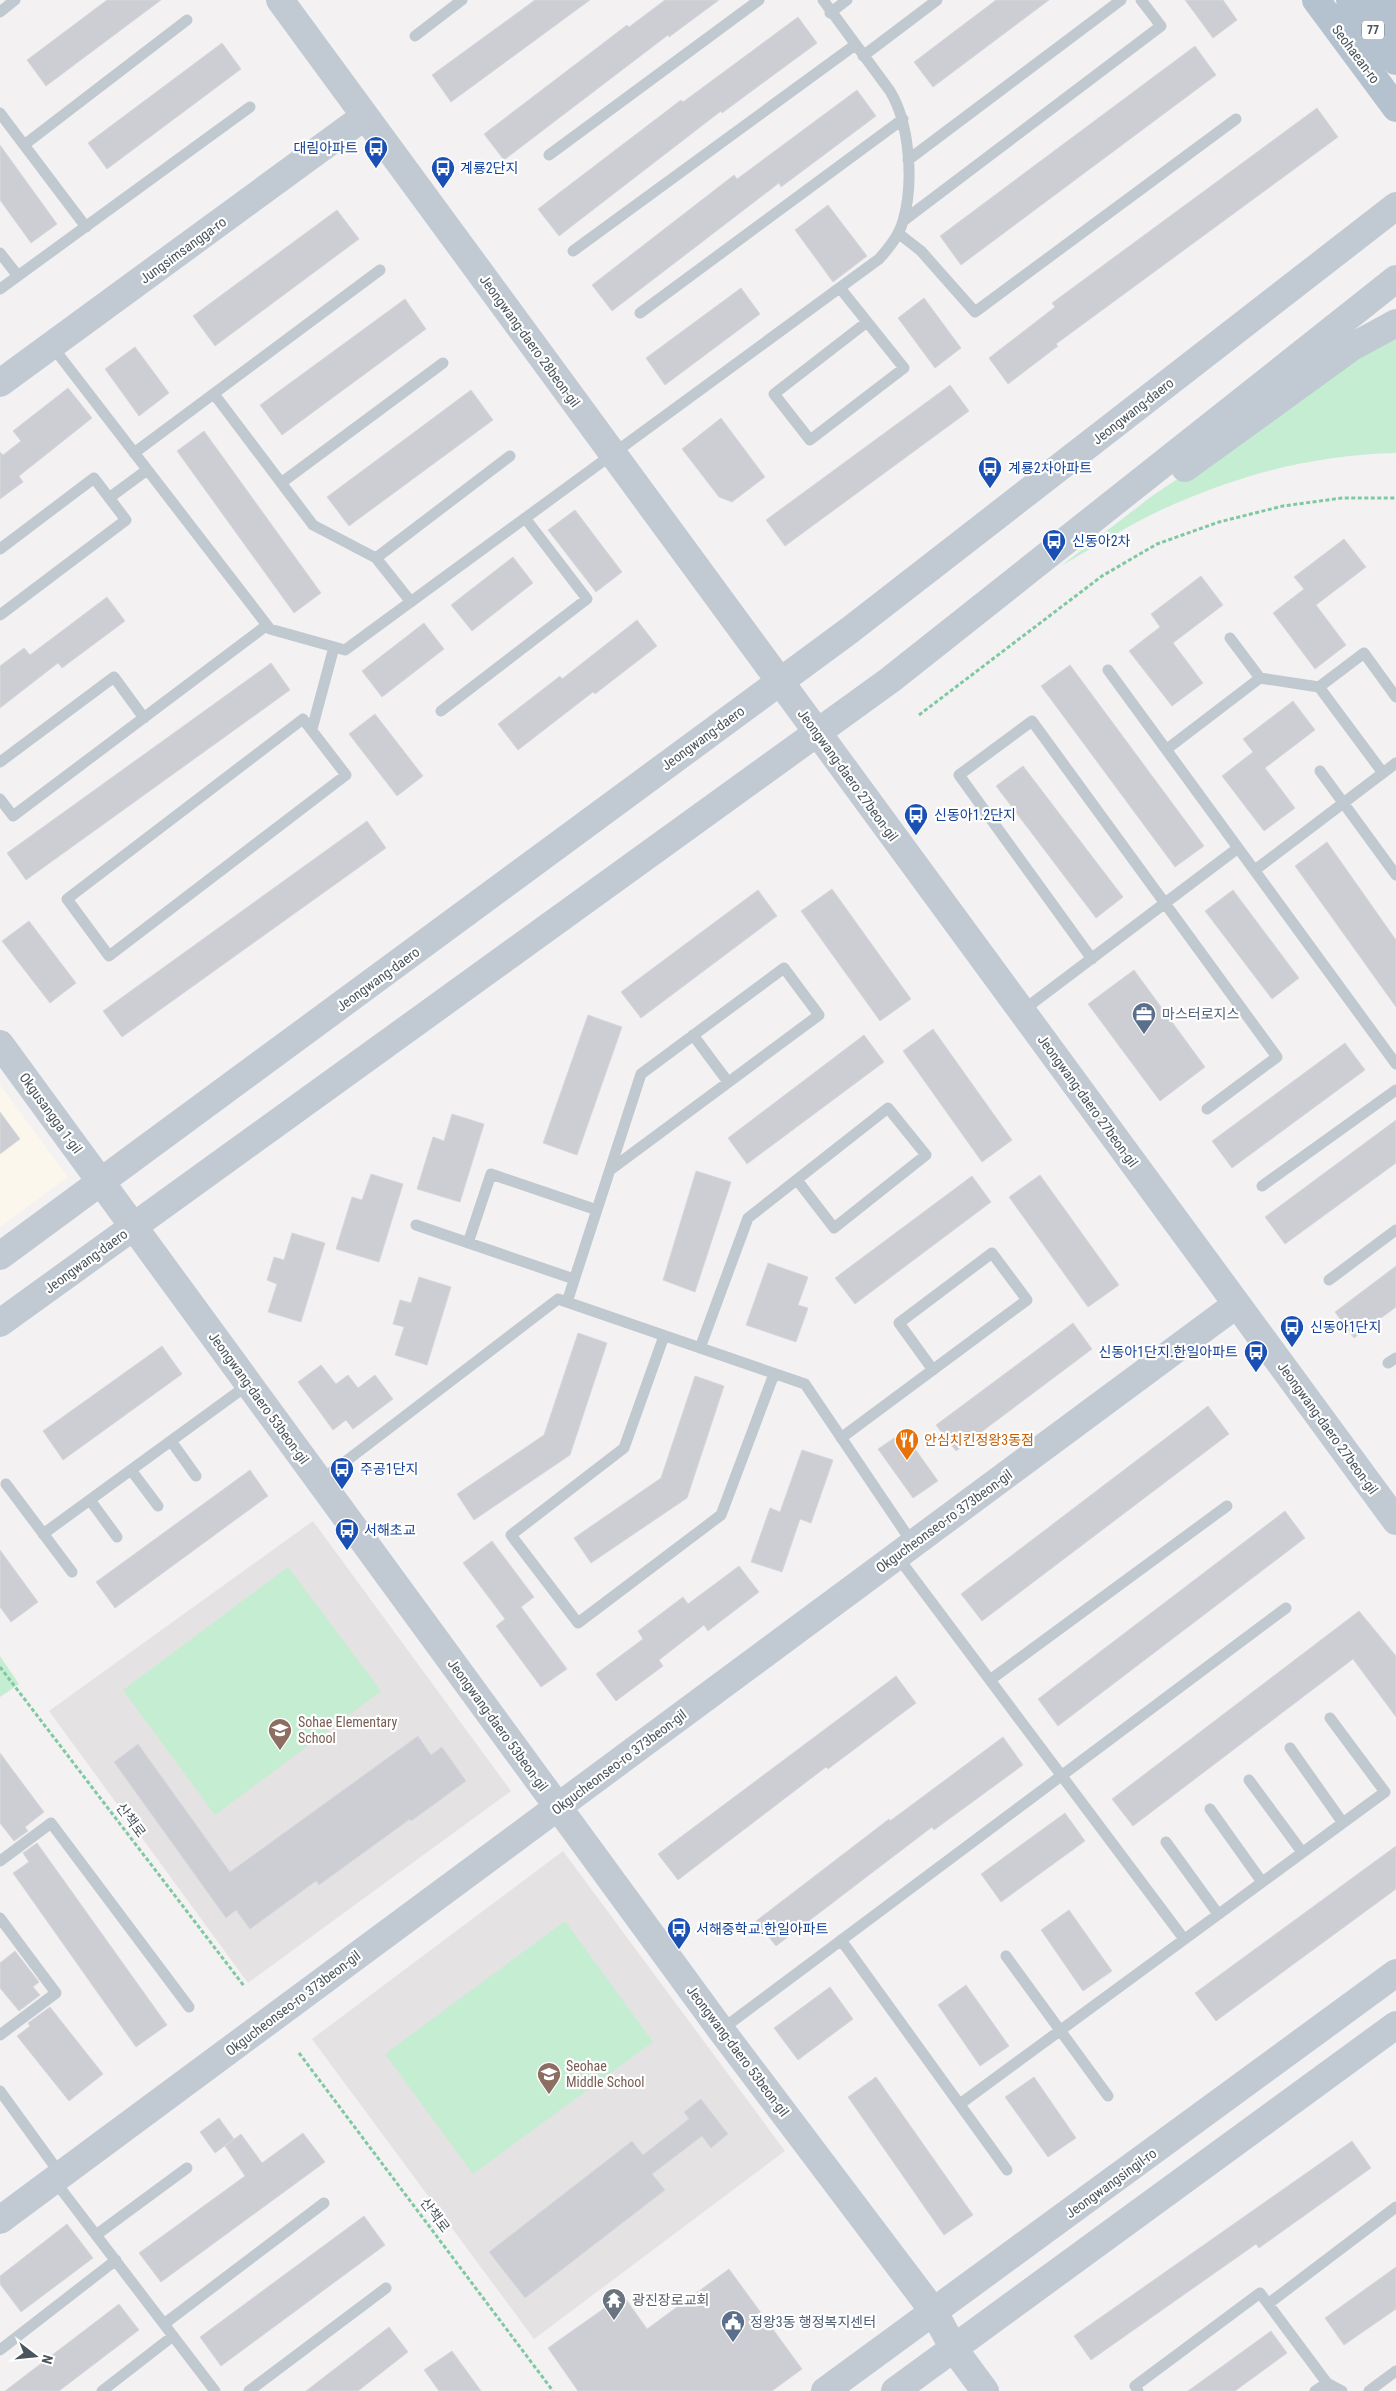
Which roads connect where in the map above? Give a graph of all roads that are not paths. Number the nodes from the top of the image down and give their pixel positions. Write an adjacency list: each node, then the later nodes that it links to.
1 (280, 0): 24 (street, Jeongwang-daero 28beon-gil)
2 (462, 0): 17 (lane)
3 (759, 0): 28 (lane)
4 (823, 0): 14 (lane)
5 (847, 0): 14 (lane)
6 (937, 0): 19 (lane)
7 (1121, 0): 29 (lane)
8 (1141, 0): 31 (lane)
9 (1316, 0): 22 (main road, Seohaean-ro)
10 (1350, 0): 20 (main road, 77)
11 (1378, 0): 16 (main road, 77)
12 (11, 1): 13 (lane)
13 (0, 12)
14 (830, 13): 18 (lane)
15 (187, 20): 27 (lane)
16 (1396, 23)
17 (415, 36)
18 (855, 45): 19 (lane); 34 (lane)
19 (863, 56): 25 (lane)
20 (1396, 60)
21 (250, 107): 32 (lane)
22 (1396, 108)
23 (0, 113): 27 (lane)
24 (365, 116): 44 (street, Jungsimsangga-ro); 49 (street, Jeongwang-daero 28beon-gil)
25 (903, 118): 29 (lane); 41 (lane)
26 (1236, 119): 33 (lane)
27 (24, 145): 32 (lane)
28 (549, 154)
29 (908, 160): 31 (lane)
30 (1396, 206): 65 (street, Jeongwang-daero)
31 (904, 221): 33 (lane)
32 (86, 227): 37 (lane)
33 (898, 233): 39 (lane)
34 (573, 251)
35 (0, 253): 37 (lane)
36 (380, 270): 47 (lane)
37 (18, 276): 40 (lane)
38 (1396, 280): 54 (street, Jeongwang-daero)
39 (840, 288): 42 (lane); 49 (lane)
40 (0, 290)
41 (640, 313)
42 (868, 322): 42 (lane)
43 (1396, 323): 54 (street)
44 (52, 346): 46 (street, Jungsimsangga-ro); 48 (lane)
45 (443, 363): 52 (lane)
46 (0, 383)
47 (214, 394): 48 (lane); 52 (lane)
48 (134, 453): 51 (lane)
49 (612, 453): 55 (lane); 65 (street, Jeongwang-daero 28beon-gil)
50 (510, 456): 57 (lane)
51 (147, 470): 53 (lane); 60 (lane)
52 (281, 483): 57 (lane)
53 (110, 498): 56 (lane); 59 (lane)
54 (1102, 512): 71 (street, Jeongwang-daero)
55 (524, 518): 58 (lane); 68 (lane)
56 (0, 549)
57 (376, 558): 58 (lane)
58 (411, 602): 62 (lane)
59 (0, 615)
60 (267, 625): 62 (lane); 69 (lane)
61 (1230, 638): 64 (lane)
62 (334, 647): 70 (lane)
63 (1108, 670): 72 (lane)
64 (1260, 678): 66 (lane); 72 (lane)
65 (780, 682): 71 (street, Jeongwang-daero 27beon-gil); 93 (street, Jeongwang-daero)
66 (1319, 688): 67 (lane); 76 (lane)
67 (1396, 697)
68 (441, 712)
69 (144, 718): 73 (lane); 77 (lane)
70 (312, 730): 70 (lane)
71 (818, 733): 84 (street, Jeongwang-daero 27beon-gil); 97 (street, Jeongwang-daero)
72 (1166, 749): 79 (lane)
73 (0, 762)
74 (1396, 763): 76 (lane)
75 (1320, 771): 78 (lane)
76 (1383, 773): 78 (lane)
77 (0, 799)
78 (1344, 803): 80 (lane); 81 (lane)
79 (1238, 848): 80 (lane); 82 (lane)
80 (1254, 870): 87 (lane)
81 (1395, 872)
82 (1165, 904): 83 (lane); 83 (lane); 90 (lane)
83 (1092, 958): 84 (lane)
84 (1022, 1012): 104 (street, Jeongwang-daero 27beon-gil)
85 (694, 1035): 88 (lane); 88 (lane); 91 (lane)
86 (0, 1044): 93 (street, Okgusangga 1-gil)
87 (1396, 1064)
88 (728, 1082): 91 (lane)
89 (1396, 1090): 94 (lane)
90 (1207, 1109)
91 (610, 1170): 95 (lane)
92 (796, 1180): 92 (lane); 107 (lane)
93 (102, 1183): 97 (street, Jeongwang-daero 53beon-gil); 100 (street, Jeongwang-daero)
94 (1262, 1186)
95 (597, 1210): 99 (lane); 101 (lane)
96 (416, 1225): 99 (lane)
97 (134, 1227): 105 (street, Jeongwang-daero); 110 (street, Jeongwang-daero 53beon-gil)
98 (1396, 1230): 102 (lane)
99 (468, 1243): 101 (lane)
100 (0, 1256)
101 (574, 1279): 103 (lane)
102 (1329, 1280)
103 (567, 1302): 106 (lane); 115 (lane)
104 (1237, 1304): 120 (street, Jeongwang-daero 27beon-gil); 123 (street, Okgucheonseo-ro 373beon-gil)
105 (0, 1323)
106 (664, 1336): 107 (lane); 109 (lane)
107 (700, 1348): 109 (lane)
108 (933, 1370): 108 (lane); 111 (lane)
109 (774, 1374): 111 (lane)
110 (249, 1384): 112 (lane); 115 (street, Jeongwang-daero 53beon-gil)
111 (841, 1438): 123 (lane)
112 (171, 1441): 113 (lane); 114 (lane)
113 (131, 1470): 117 (lane); 118 (lane)
114 (196, 1476)
115 (320, 1482): 131 (street, Jeongwang-daero 53beon-gil)
116 (6, 1484): 121 (lane)
117 (90, 1500): 121 (lane); 122 (lane)
118 (158, 1506)
119 (1227, 1506): 126 (lane)
120 (1396, 1521)
121 (43, 1534): 124 (lane)
122 (117, 1537)
123 (905, 1550): 126 (lane); 131 (street, Okgucheonseo-ro 373beon-gil)
124 (72, 1572)
125 (1286, 1608): 129 (lane)
126 (990, 1680): 129 (lane)
127 (1330, 1718): 133 (lane)
128 (1290, 1748): 133 (lane)
129 (1062, 1777): 140 (lane); 141 (lane)
130 (1248, 1780): 135 (lane)
131 (558, 1807): 146 (street, Jeongwang-daero 53beon-gil); 154 (street, Okgucheonseo-ro 373beon-gil)
132 (1210, 1809): 137 (lane)
133 (1343, 1822): 135 (lane)
134 (1166, 1842): 138 (lane)
135 (1302, 1852): 137 (lane)
136 (0, 1861): 144 (lane)
137 (1262, 1882): 138 (lane)
138 (1218, 1914): 140 (lane)
139 (0, 1918): 148 (lane)
140 (1184, 1939): 147 (lane)
141 (841, 1940): 146 (lane); 151 (lane)
142 (1006, 1956): 147 (lane)
143 (1396, 1973): 162 (street, Jeongwangsingil-ro)
144 (189, 2007)
145 (1396, 2025): 165 (street)
146 (721, 2030): 162 (street, Jeongwang-daero 53beon-gil)
147 (1060, 2030): 150 (lane); 151 (lane)
148 (0, 2035)
149 (0, 2092): 154 (lane)
150 (1108, 2096)
151 (960, 2104): 153 (lane)
152 (188, 2168): 158 (lane)
153 (1007, 2170)
154 (58, 2177): 157 (street, Okgucheonseo-ro 373beon-gil); 158 (lane)
155 (324, 2203): 163 (lane)
156 (1396, 2208): 161 (lane)
157 (0, 2220)
158 (96, 2235): 159 (lane)
159 (116, 2260): 163 (lane); 166 (lane)
160 (386, 2288): 171 (lane)
161 (1268, 2304): 168 (lane); 175 (lane)
162 (934, 2312): 165 (street, Jeongwang-daero 53beon-gil); 172 (street, Jeongwangsingil-ro)
163 (164, 2324): 164 (lane)
164 (173, 2336): 169 (lane); 170 (lane)
165 (954, 2348): 173 (street); 174 (street, Jeongwang-daero 53beon-gil)
166 (0, 2350)
167 (1396, 2371): 178 (lane)
168 (1330, 2387): 176 (lane); 177 (lane)
169 (102, 2391)
170 (215, 2391)
171 (249, 2391)
172 (825, 2391)
173 (895, 2391)
174 (985, 2391)
175 (1138, 2391)
176 (1315, 2391)
177 (1342, 2391)
178 (1369, 2391)

